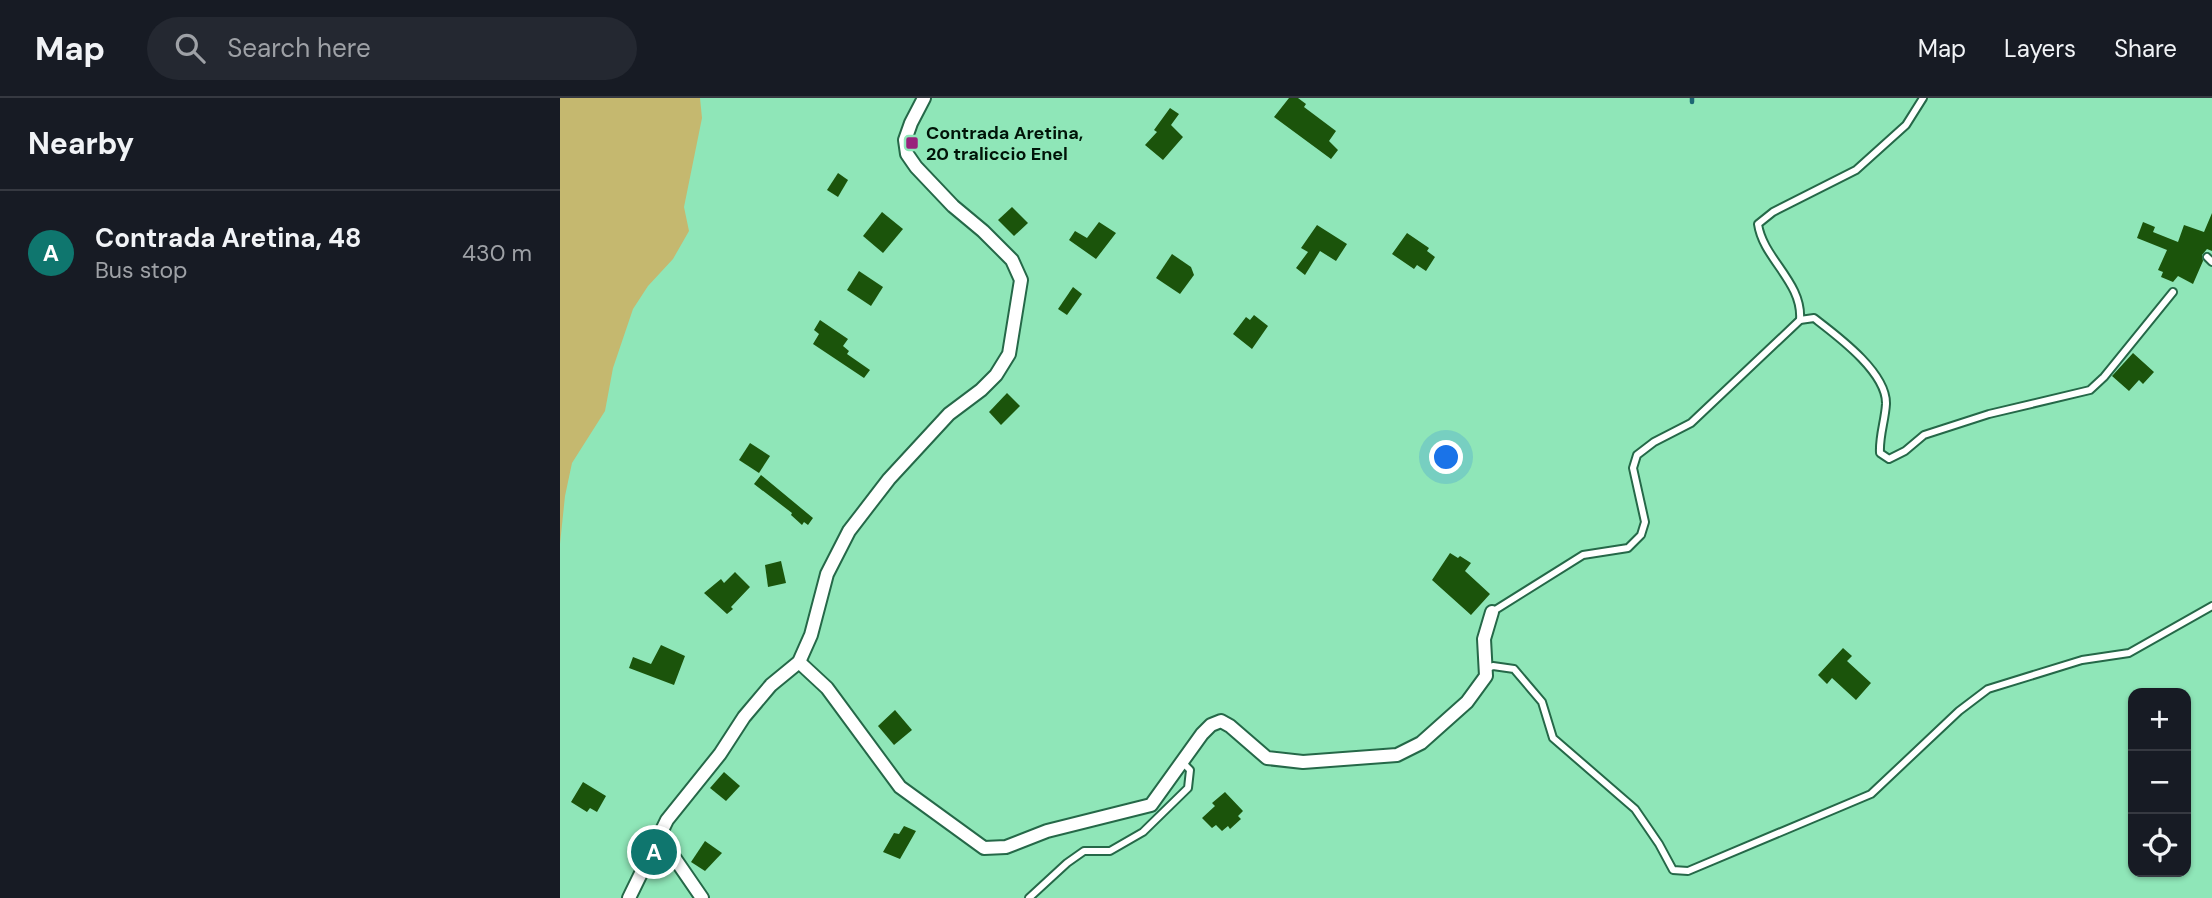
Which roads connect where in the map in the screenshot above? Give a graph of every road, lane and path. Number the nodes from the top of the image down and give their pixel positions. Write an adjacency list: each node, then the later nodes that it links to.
1 (924, 98): 7 (street)
2 (1923, 98): 4 (lane)
3 (2173, 292): 4 (lane)
4 (1800, 320): 6 (lane)
5 (2212, 606): 8 (lane)
6 (1492, 611): 8 (street)
7 (799, 663): 9 (street); 10 (street)
8 (1486, 669): 9 (street)
9 (1182, 762): 13 (lane)
10 (658, 834): 11 (street); 12 (street)
11 (629, 898)
12 (702, 898)
13 (1029, 898)

